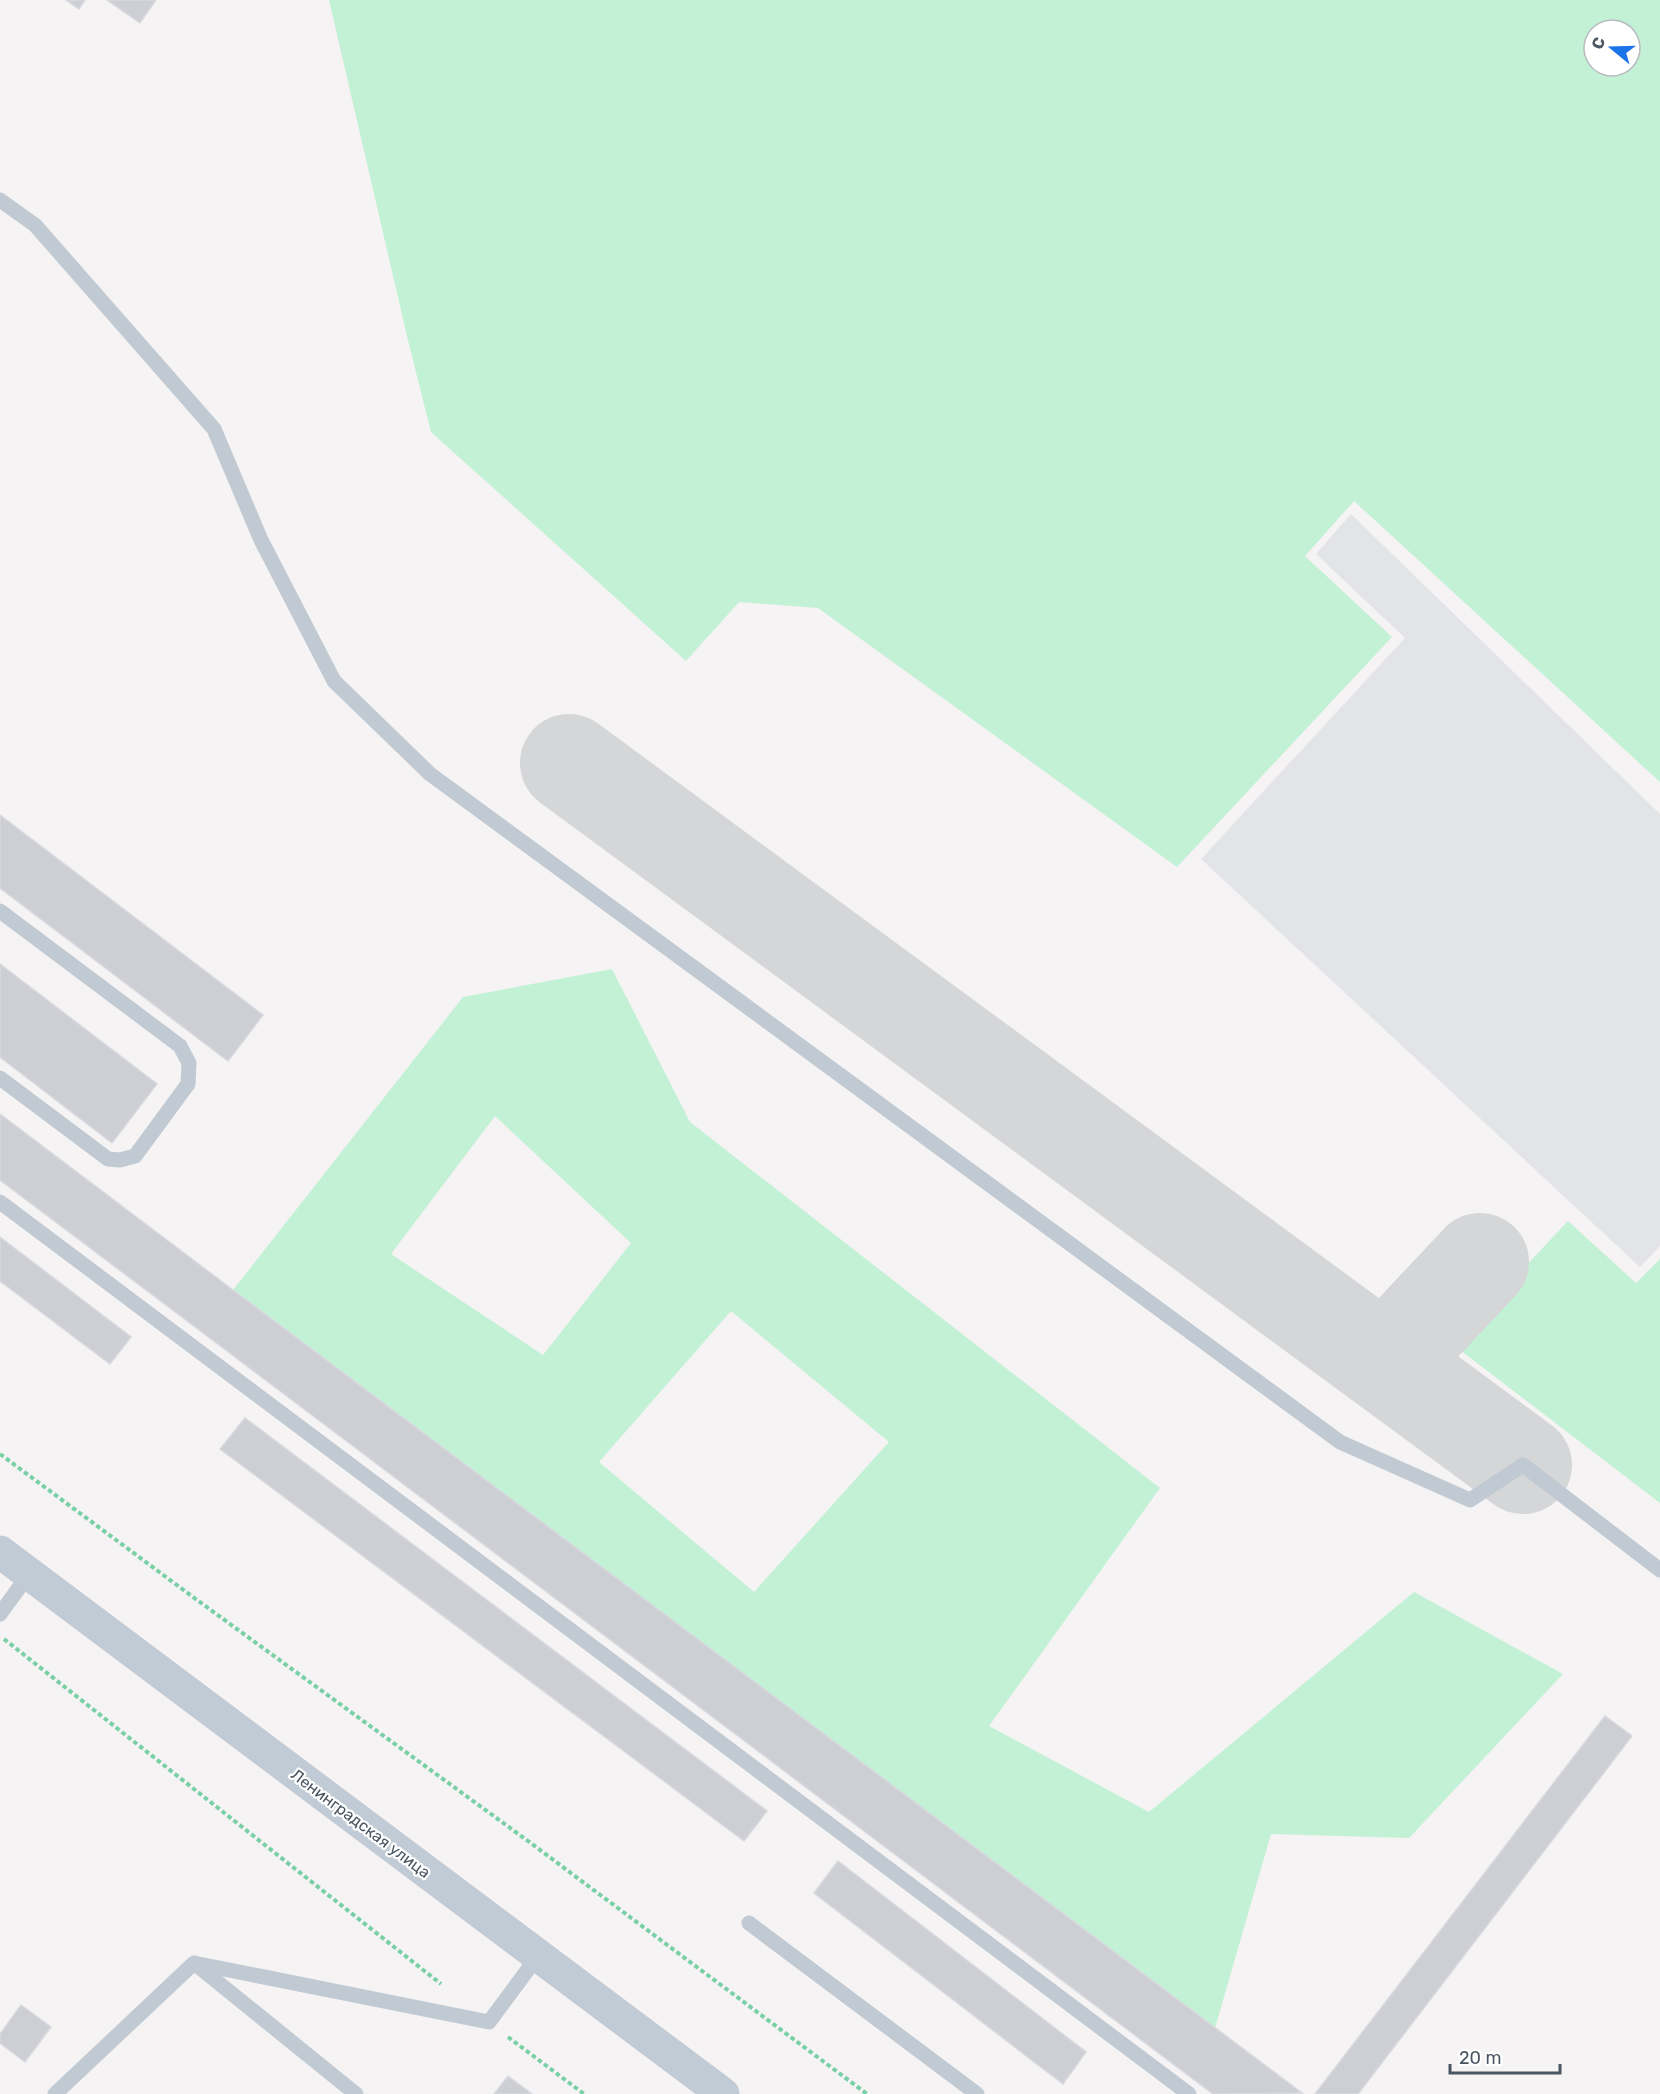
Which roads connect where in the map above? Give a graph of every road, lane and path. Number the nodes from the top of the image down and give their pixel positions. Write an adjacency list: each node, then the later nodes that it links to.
1 (0, 200): 7 (lane)
2 (0, 911): 3 (lane)
3 (0, 1078)
4 (0, 1202): 22 (lane)
5 (0, 1454): 20 (path)
6 (0, 1552): 8 (main road, Ленинградская улица)
7 (1660, 1570)
8 (29, 1574): 9 (lane); 12 (main road, Ленинградская улица)
9 (0, 1614)
10 (0, 1635): 14 (path)
11 (750, 1923): 21 (lane)
12 (538, 1956): 15 (lane); 19 (main road, Ленинградская улица)
13 (194, 1963): 15 (lane); 16 (lane); 17 (lane)
14 (442, 1985)
15 (489, 2022): 18 (path)
16 (55, 2094)
17 (356, 2094)
18 (584, 2094)
19 (723, 2094)
20 (867, 2094)
21 (976, 2094)
22 (1189, 2094)

